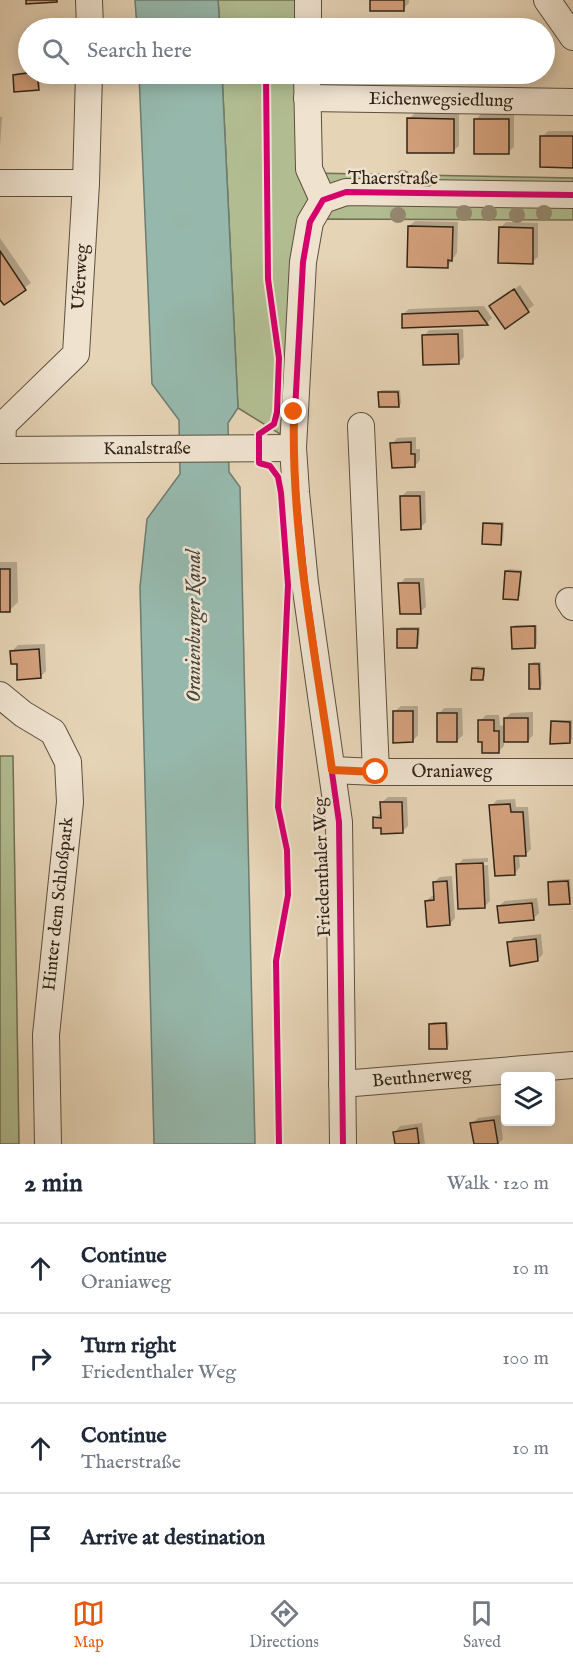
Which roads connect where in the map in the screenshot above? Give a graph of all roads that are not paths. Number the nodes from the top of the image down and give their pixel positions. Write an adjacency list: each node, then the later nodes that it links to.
1 (89, 0): 4 (street)
2 (308, 0): 5 (street)
3 (547, 0): 6 (street)
4 (90, 18)
5 (308, 18)
6 (573, 37)
7 (89, 84): 11 (street, Uferweg)
8 (307, 86): 9 (street, Eichenwegsiedlung); 13 (street)
9 (573, 102)
10 (0, 183): 11 (street)
11 (86, 183): 16 (street, Uferweg)
12 (573, 195): 13 (street, Thaerstraße)
13 (323, 200): 15 (street)
14 (361, 426): 19 (street)
15 (293, 448): 16 (street, Kanalstraße); 18 (street, Friedenthaler Weg)
16 (1, 450)
17 (0, 695): 23 (street, Hinter dem Schloßpark)
18 (332, 770): 19 (street, Oraniaweg); 22 (street, Friedenthaler Weg)
19 (376, 772): 20 (street, Oraniaweg)
20 (573, 772)
21 (573, 1065): 22 (street, Beuthnerweg)
22 (342, 1084): 24 (street, Friedenthaler Weg)
23 (48, 1144)
24 (344, 1144)

